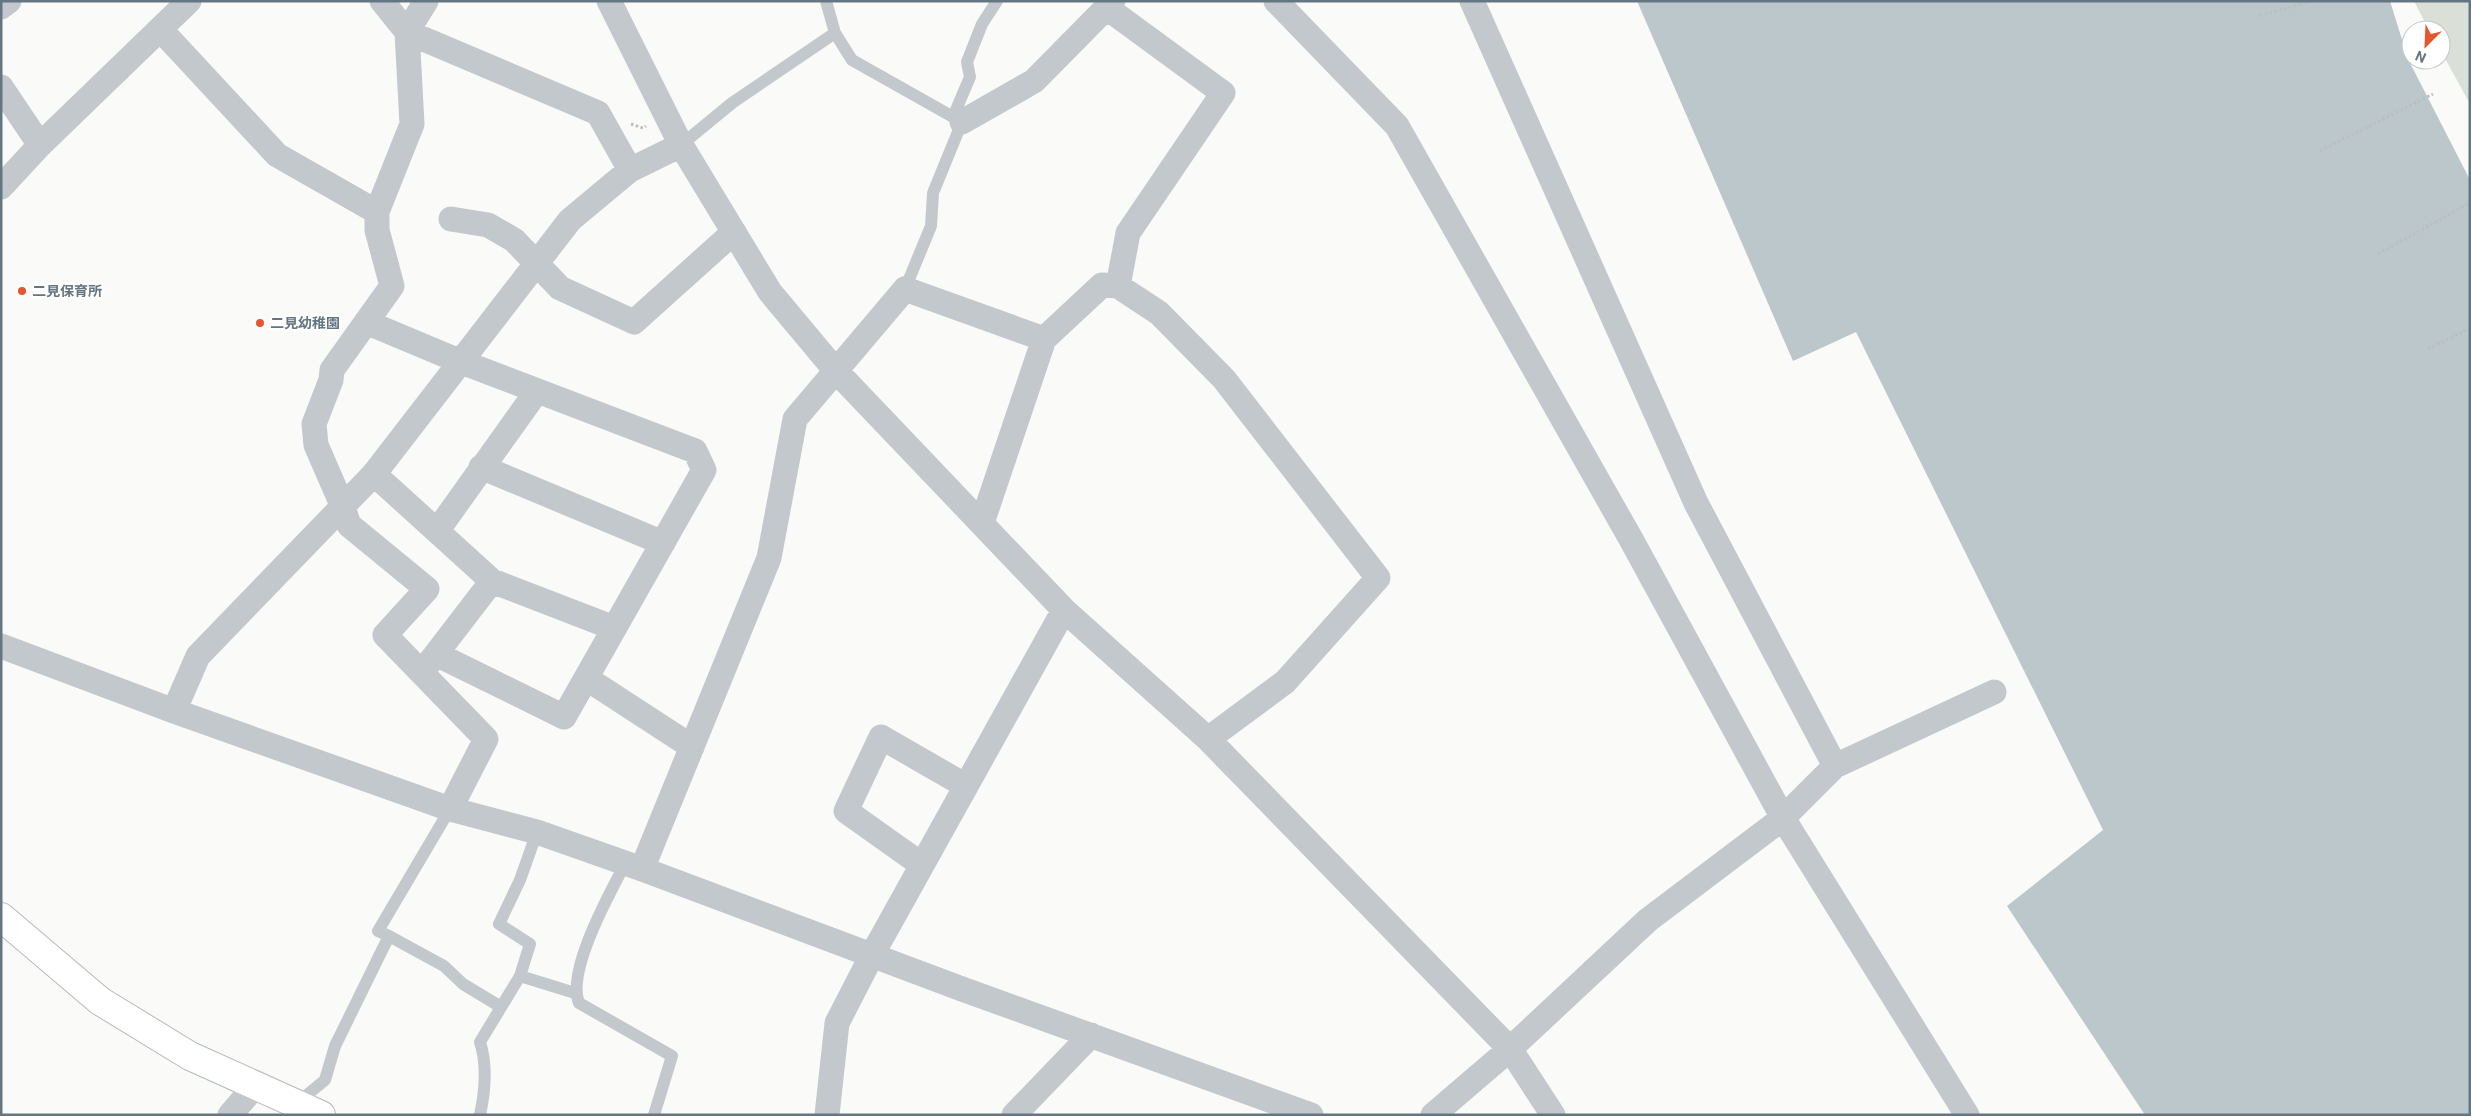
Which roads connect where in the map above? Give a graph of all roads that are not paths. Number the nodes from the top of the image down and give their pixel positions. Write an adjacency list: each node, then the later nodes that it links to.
1 (9, 1): 11 (street)
2 (189, 1): 12 (street)
3 (382, 1): 13 (street)
4 (426, 1): 13 (street)
5 (609, 1): 18 (street)
6 (826, 1): 14 (lane)
7 (997, 1): 16 (lane)
8 (1276, 1): 51 (street)
9 (1472, 1): 48 (street)
10 (1110, 4): 16 (street); 25 (street)
11 (1, 7)
12 (160, 30): 17 (street); 21 (street)
13 (407, 32): 19 (street); 21 (street)
14 (835, 33): 16 (lane); 18 (lane)
15 (1, 87): 17 (street)
16 (958, 120): 26 (lane)
17 (40, 145): 20 (street)
18 (681, 145): 19 (street); 23 (street)
19 (630, 170): 24 (street)
20 (1, 186)
21 (377, 212): 27 (street)
22 (451, 219): 24 (street)
23 (734, 232): 24 (street); 30 (street)
24 (536, 263): 29 (street)
25 (1118, 286): 28 (street); 46 (street)
26 (905, 288): 28 (street); 30 (street)
27 (366, 322): 29 (street); 34 (street)
28 (1044, 339): 35 (street)
29 (459, 361): 31 (street); 33 (street)
30 (836, 372): 35 (street); 47 (street)
31 (538, 391): 32 (street); 37 (street)
32 (481, 467): 36 (street); 37 (street)
33 (374, 474): 34 (street); 36 (street)
34 (343, 507): 42 (street); 45 (street)
35 (982, 523): 39 (street)
36 (437, 531): 38 (street)
37 (663, 542): 40 (street)
38 (492, 581): 40 (street); 42 (street)
39 (1064, 610): 46 (street); 49 (street)
40 (614, 628): 43 (street)
41 (1, 646): 45 (street)
42 (428, 663): 43 (street); 50 (street)
43 (586, 678): 47 (street)
44 (1994, 692): 48 (street)
45 (174, 711): 50 (street)
46 (1208, 739): 62 (street)
47 (692, 747): 54 (street)
48 (1835, 766): 51 (street)
49 (966, 786): 53 (street); 53 (street)
50 (450, 809): 52 (street); 56 (lane)
51 (1783, 818): 62 (street); 74 (street)
52 (537, 832): 54 (street); 58 (lane)
53 (922, 865): 57 (street)
54 (634, 866): 57 (street); 59 (lane)
55 (1, 917): 63 (main road)
56 (389, 936): 60 (lane); 64 (lane)
57 (872, 954): 61 (street); 69 (street)
58 (520, 976): 59 (lane); 60 (lane)
59 (575, 993): 68 (lane)
60 (501, 1007): 67 (lane)
61 (1091, 1035): 70 (street); 71 (street)
62 (1510, 1049): 72 (street); 73 (street)
63 (256, 1085): 64 (main road); 65 (street)
64 (296, 1104): 66 (main road)
65 (230, 1115)
66 (321, 1115)
67 (480, 1115)
68 (654, 1115)
69 (827, 1115)
70 (1014, 1115)
71 (1312, 1115)
72 (1433, 1115)
73 (1552, 1115)
74 (1967, 1115)

